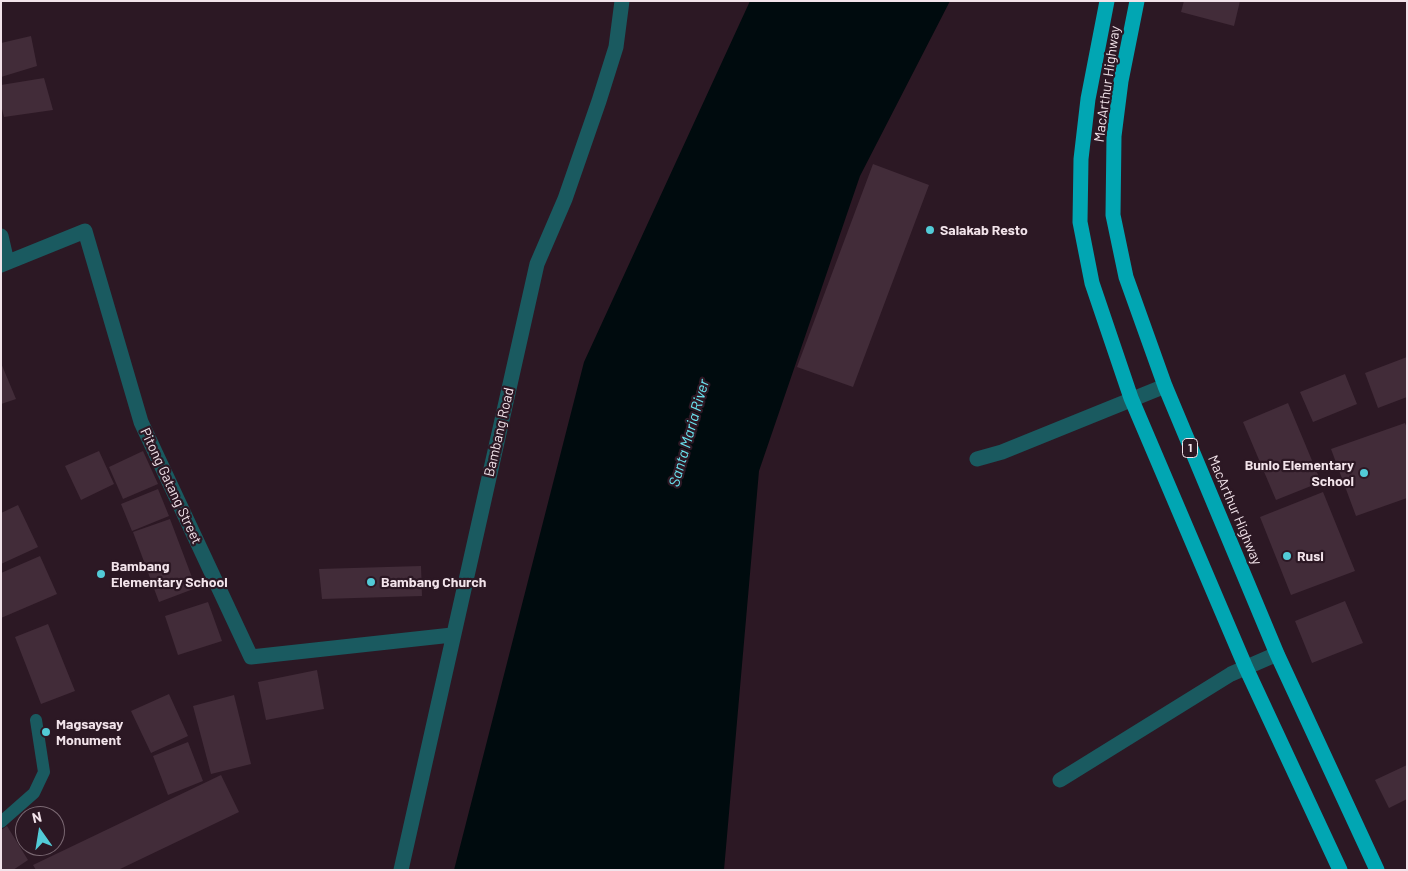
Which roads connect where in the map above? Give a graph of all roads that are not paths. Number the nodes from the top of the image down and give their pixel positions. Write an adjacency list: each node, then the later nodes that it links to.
1 (622, 1): 9 (street, Bambang Road)
2 (1107, 1): 7 (highway, MacArthur Highway)
3 (1137, 1): 6 (highway, MacArthur Highway / 1)
4 (1, 236): 5 (street)
5 (4, 263): 9 (street, Pitong Gatang Street)
6 (1165, 386): 7 (street); 10 (highway, MacArthur Highway / 1)
7 (1131, 398): 8 (street); 11 (highway, MacArthur Highway)
8 (977, 459)
9 (452, 635): 15 (street, Bambang Road)
10 (1277, 654): 11 (street); 17 (highway, MacArthur Highway / 1)
11 (1246, 668): 13 (street); 16 (highway, MacArthur Highway)
12 (36, 720): 14 (lane)
13 (1060, 780)
14 (1, 822)
15 (400, 870)
16 (1340, 870)
17 (1377, 870)

